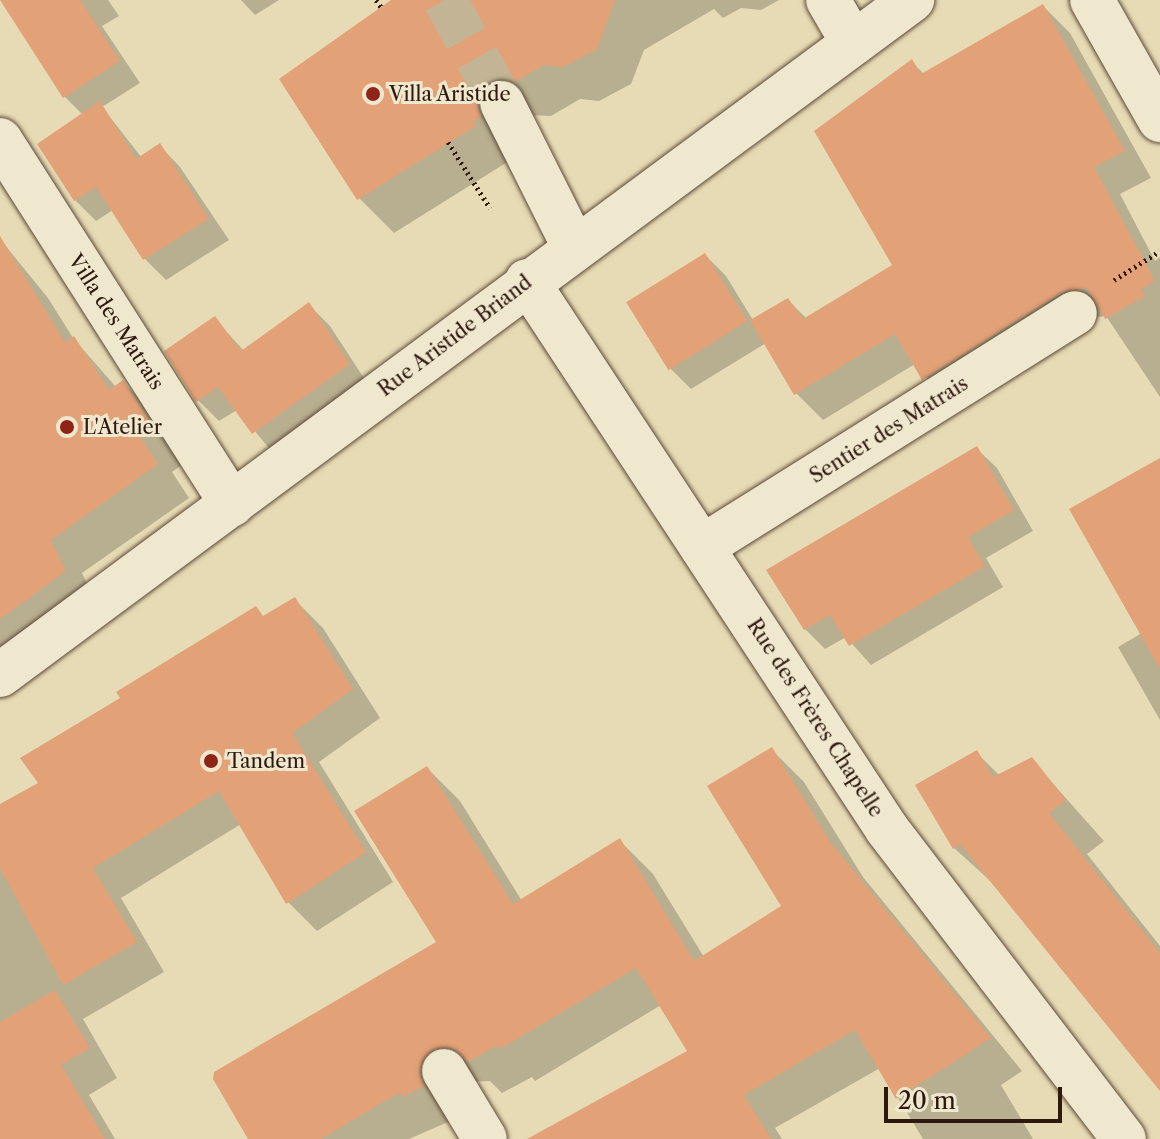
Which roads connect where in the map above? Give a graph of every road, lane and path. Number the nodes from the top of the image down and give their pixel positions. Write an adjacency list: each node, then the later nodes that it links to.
1 (376, 0): 5 (path)
2 (828, 0): 6 (street)
3 (912, 0): 6 (street, Rue Aristide Briand)
4 (1092, 0): 8 (street)
5 (381, 7)
6 (853, 43): 12 (street, Rue Aristide Briand)
7 (502, 103): 12 (street)
8 (1160, 120)
9 (0, 140): 15 (street, Villa des Matrais)
10 (448, 142): 11 (path)
11 (500, 222)
12 (574, 247): 13 (street, Rue Aristide Briand)
13 (527, 281): 15 (street, Rue Aristide Briand); 16 (street, Rue des Frères Chapelle)
14 (1075, 313): 16 (street, Sentier des Matrais)
15 (232, 504): 17 (street, Rue Aristide Briand)
16 (702, 547): 20 (street, Rue des Frères Chapelle)
17 (0, 675)
18 (444, 1071): 19 (street)
19 (485, 1139)
20 (1124, 1139)

